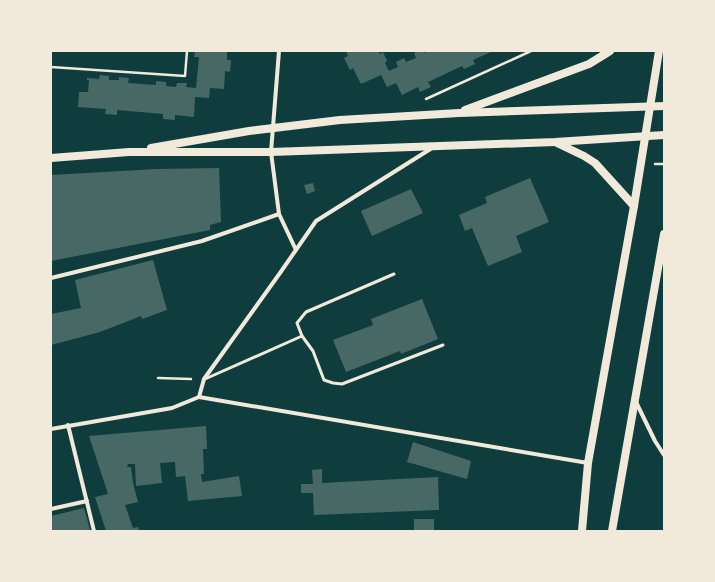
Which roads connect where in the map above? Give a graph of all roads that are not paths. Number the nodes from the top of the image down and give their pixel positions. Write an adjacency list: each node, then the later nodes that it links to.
1 (279, 51): 7 (street)
2 (610, 51): 6 (main road)
3 (659, 51): 4 (main road)
4 (651, 106): 5 (main road); 6 (main road); 8 (main road)
5 (664, 106)
6 (459, 113): 7 (main road)
7 (273, 127): 12 (main road); 13 (street)
8 (646, 136): 9 (main road); 10 (main road); 15 (main road)
9 (664, 136)
10 (555, 142): 11 (main road); 15 (main road)
11 (434, 146): 13 (main road); 18 (street)
12 (129, 152): 13 (main road); 14 (main road)
13 (271, 152): 16 (street)
14 (51, 158)
15 (634, 206): 29 (main road)
16 (279, 214): 18 (street); 20 (street)
17 (664, 234): 25 (main road)
18 (296, 250): 23 (street)
19 (394, 274): 21 (lane)
20 (51, 278)
21 (302, 336): 22 (lane); 23 (lane)
22 (443, 345)
23 (204, 379): 24 (street)
24 (199, 397): 26 (street); 29 (street)
25 (635, 398): 28 (street); 34 (main road)
26 (68, 425): 27 (street); 30 (street)
27 (51, 430)
28 (664, 455)
29 (588, 463): 33 (main road)
30 (87, 501): 31 (street); 32 (street)
31 (51, 509)
32 (94, 531)
33 (582, 531)
34 (612, 531)

